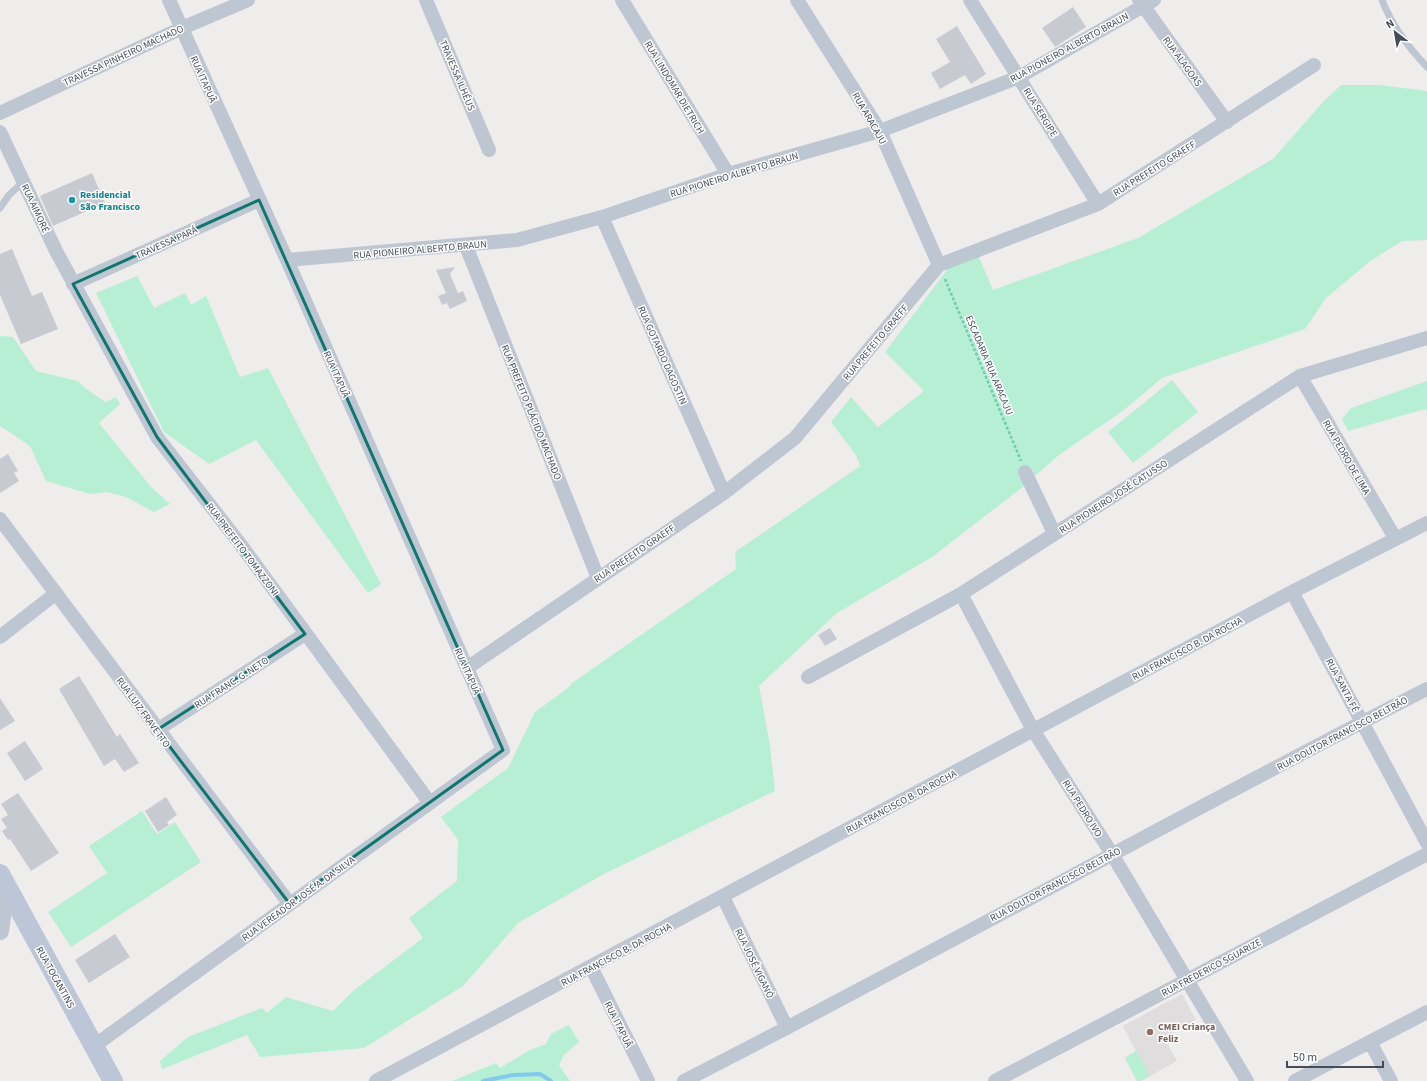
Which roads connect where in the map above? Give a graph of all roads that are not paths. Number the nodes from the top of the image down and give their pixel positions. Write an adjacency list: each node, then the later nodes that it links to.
1 (169, 0): 9 (street, RUA ITAPUÃ)
2 (248, 0): 9 (street, TRAVESSA PINHEIRO MACHADO)
3 (426, 0): 17 (street, TRAVESSA ILHÉUS)
4 (622, 0): 18 (street, RUA LINDOMAR DIETRICH)
5 (797, 0): 15 (street, RUA ARACAJU)
6 (970, 0): 12 (street, RUA SERGIPE)
7 (1382, 0): 11 (lane)
8 (1145, 2): 12 (street, RUA PIONEIRO ALBERTO BRAUN); 14 (street, RUA ALAGOAS)
9 (182, 28): 13 (street, TRAVESSA PINHEIRO MACHADO); 20 (street, RUA ITAPUÃ)
10 (1314, 65): 14 (street, RUA PREFEITO GRAEFF)
11 (1427, 67)
12 (1019, 77): 15 (street, RUA PIONEIRO ALBERTO BRAUN); 21 (street, RUA SERGIPE)
13 (0, 113)
14 (1227, 122): 21 (street, RUA PREFEITO GRAEFF)
15 (880, 131): 18 (street, RUA PIONEIRO ALBERTO BRAUN); 26 (street, RUA ARACAJU)
16 (0, 132): 19 (street, RUA AIMORÉ)
17 (489, 150)
18 (728, 174): 23 (street, RUA PIONEIRO ALBERTO BRAUN)
19 (24, 181): 22 (lane); 27 (street, RUA AIMORÉ)
20 (259, 200): 25 (street, RUA ITAPUÃ); 27 (street, TRAVESSA PARÁ)
21 (1098, 204): 26 (street, RUA PREFEITO GRAEFF)
22 (0, 208)
23 (602, 217): 24 (street, RUA PIONEIRO ALBERTO BRAUN); 31 (street, RUA GOTARDO DAGOSTIN)
24 (466, 246): 25 (street, RUA PIONEIRO ALBERTO BRAUN); 36 (street, RUA PREFEITO PLÁCIDO MACHADO)
25 (287, 260): 42 (street, RUA ITAPUÃ)
26 (939, 265): 31 (street, RUA PREFEITO GRAEFF)
27 (73, 284): 40 (street, RUA PREFEITO TOMAZZONI)
28 (1427, 338): 29 (street, RUA PIONEIRO JOSÉ CATUSSO)
29 (1300, 376): 34 (street, RUA PIONEIRO JOSÉ CATUSSO); 35 (street, RUA PEDRO DE LIMA)
30 (1025, 472): 34 (street)
31 (724, 493): 36 (street, RUA PREFEITO GRAEFF)
32 (0, 519): 38 (street, RUA LUIZ FRAVETTO)
33 (1427, 523): 35 (street, RUA FRANCISCO B. DA ROCHA)
34 (1054, 534): 39 (street, RUA PIONEIRO JOSÉ CATUSSO)
35 (1395, 538): 37 (street, RUA FRANCISCO B. DA ROCHA)
36 (598, 578): 42 (street, RUA PREFEITO GRAEFF)
37 (1292, 592): 45 (street, RUA SANTA FÉ); 47 (street, RUA FRANCISCO B. DA ROCHA)
38 (55, 594): 41 (street); 46 (street, RUA LUIZ FRAVETTO)
39 (961, 594): 43 (street, RUA PIONEIRO JOSÉ CATUSSO); 47 (street, RUA PEDRO IVO)
40 (305, 634): 46 (street, RUA FRANC. G. NETO); 49 (street, RUA PREFEITO TOMAZZONI)
41 (0, 637)
42 (466, 668): 48 (street, RUA ITAPUÃ)
43 (808, 677)
44 (1427, 689): 45 (street, RUA DOUTOR FRANCISCO BELTRÃO)
45 (1362, 722): 50 (street, RUA SANTA FÉ); 51 (street, RUA DOUTOR FRANCISCO BELTRÃO)
46 (157, 730): 55 (street, RUA LUIZ FRAVETTO)
47 (1033, 730): 51 (street, RUA PEDRO IVO); 54 (street, RUA FRANCISCO B. DA ROCHA)
48 (503, 750): 49 (street, RUA VEREADOR JOSÉ A. DA SILVA)
49 (430, 803): 55 (street, RUA VEREADOR JOSÉ A. DA SILVA)
50 (1427, 843)
51 (1112, 854): 58 (street, RUA PEDRO IVO); 60 (street, RUA DOUTOR FRANCISCO BELTRÃO)
52 (1427, 854): 58 (street, RUA FREDERICO SGUARIZE)
53 (3, 880): 56 (street); 62 (main road, RUA TOCANTINS)
54 (723, 897): 57 (street, RUA FRANCISCO B. DA ROCHA); 60 (street, RUA JOSÉ VIGANÓ)
55 (289, 903): 62 (street, RUA VEREADOR JOSÉ A. DA SILVA)
56 (0, 931)
57 (591, 967): 64 (street, RUA FRANCISCO B. DA ROCHA); 65 (street, RUA ITAPUÃ)
58 (1187, 980): 67 (street, RUA FREDERICO SGUARIZE); 68 (street, RUA PEDRO IVO)
59 (1427, 1012): 61 (street)
60 (787, 1028): 66 (street, RUA DOUTOR FRANCISCO BELTRÃO)
61 (1370, 1042): 69 (street); 70 (street)
62 (94, 1046): 63 (main road, RUA TOCANTINS)
63 (113, 1081)
64 (376, 1081)
65 (648, 1081)
66 (684, 1081)
67 (995, 1081)
68 (1247, 1081)
69 (1295, 1081)
70 (1391, 1081)

